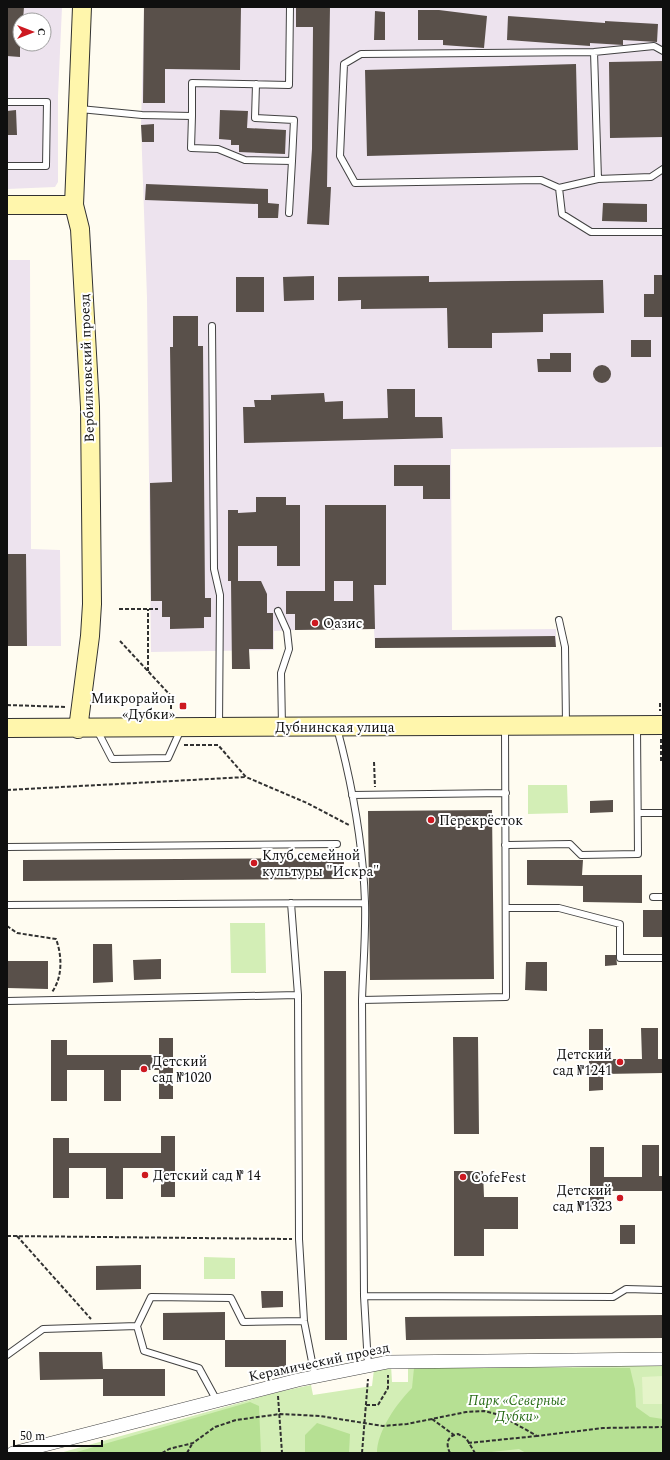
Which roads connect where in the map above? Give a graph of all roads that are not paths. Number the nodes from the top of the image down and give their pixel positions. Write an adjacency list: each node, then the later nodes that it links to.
1 (82, 7): 7 (street, Вербилковский проезд)
2 (290, 7): 5 (lane)
3 (663, 51): 4 (lane)
4 (594, 52): 12 (lane); 13 (lane)
5 (256, 84): 8 (lane); 9 (lane)
6 (7, 102): 10 (lane)
7 (78, 109): 8 (lane); 15 (street, Вербилковский проезд)
8 (192, 116): 9 (lane)
9 (292, 161): 16 (lane)
10 (7, 166)
11 (663, 169): 12 (lane)
12 (598, 179): 13 (lane)
13 (559, 188): 17 (lane)
14 (7, 205): 15 (street)
15 (74, 205): 31 (street, Вербилковский проезд)
16 (289, 213)
17 (663, 232)
18 (212, 326): 30 (lane)
19 (278, 611): 26 (lane)
20 (559, 620): 23 (lane)
21 (176, 721): 29 (street, Дубнинская улица); 29 (lane); 30 (street, Дубнинская улица)
22 (505, 726): 23 (street, Дубнинская улица); 27 (street, Дубнинская улица); 32 (lane)
23 (566, 726): 24 (street, Дубнинская улица)
24 (637, 726): 25 (street, Дубнинская улица); 34 (lane)
25 (661, 726)
26 (282, 727): 27 (street, Дубнинская улица); 30 (street, Дубнинская улица)
27 (337, 727): 33 (lane)
28 (7, 728): 31 (street, Дубнинская улица)
29 (96, 728): 31 (street, Дубнинская улица)
30 (219, 728)
31 (78, 729)
32 (506, 793): 33 (lane); 37 (lane)
33 (352, 795): 42 (lane)
34 (638, 813): 35 (lane); 37 (lane)
35 (663, 813)
36 (337, 844): 38 (lane)
37 (505, 844): 44 (lane)
38 (7, 847)
39 (653, 897): 40 (lane)
40 (663, 897)
41 (291, 903): 42 (lane); 43 (lane); 46 (lane)
42 (365, 903): 47 (lane)
43 (7, 905)
44 (506, 908): 45 (lane); 47 (lane)
45 (663, 958)
46 (298, 995): 48 (lane); 51 (lane)
47 (362, 1000): 50 (lane)
48 (7, 1001)
49 (663, 1290): 50 (lane)
50 (364, 1296): 55 (lane)
51 (304, 1321): 52 (lane); 56 (lane)
52 (137, 1326): 53 (lane); 57 (lane)
53 (7, 1355)
54 (663, 1359): 55 (street, Керамический проезд)
55 (368, 1366): 56 (street, Керамический проезд)
56 (315, 1377): 57 (street, Керамический проезд)
57 (217, 1401): 58 (street, Керамический проезд)
58 (13, 1453)

